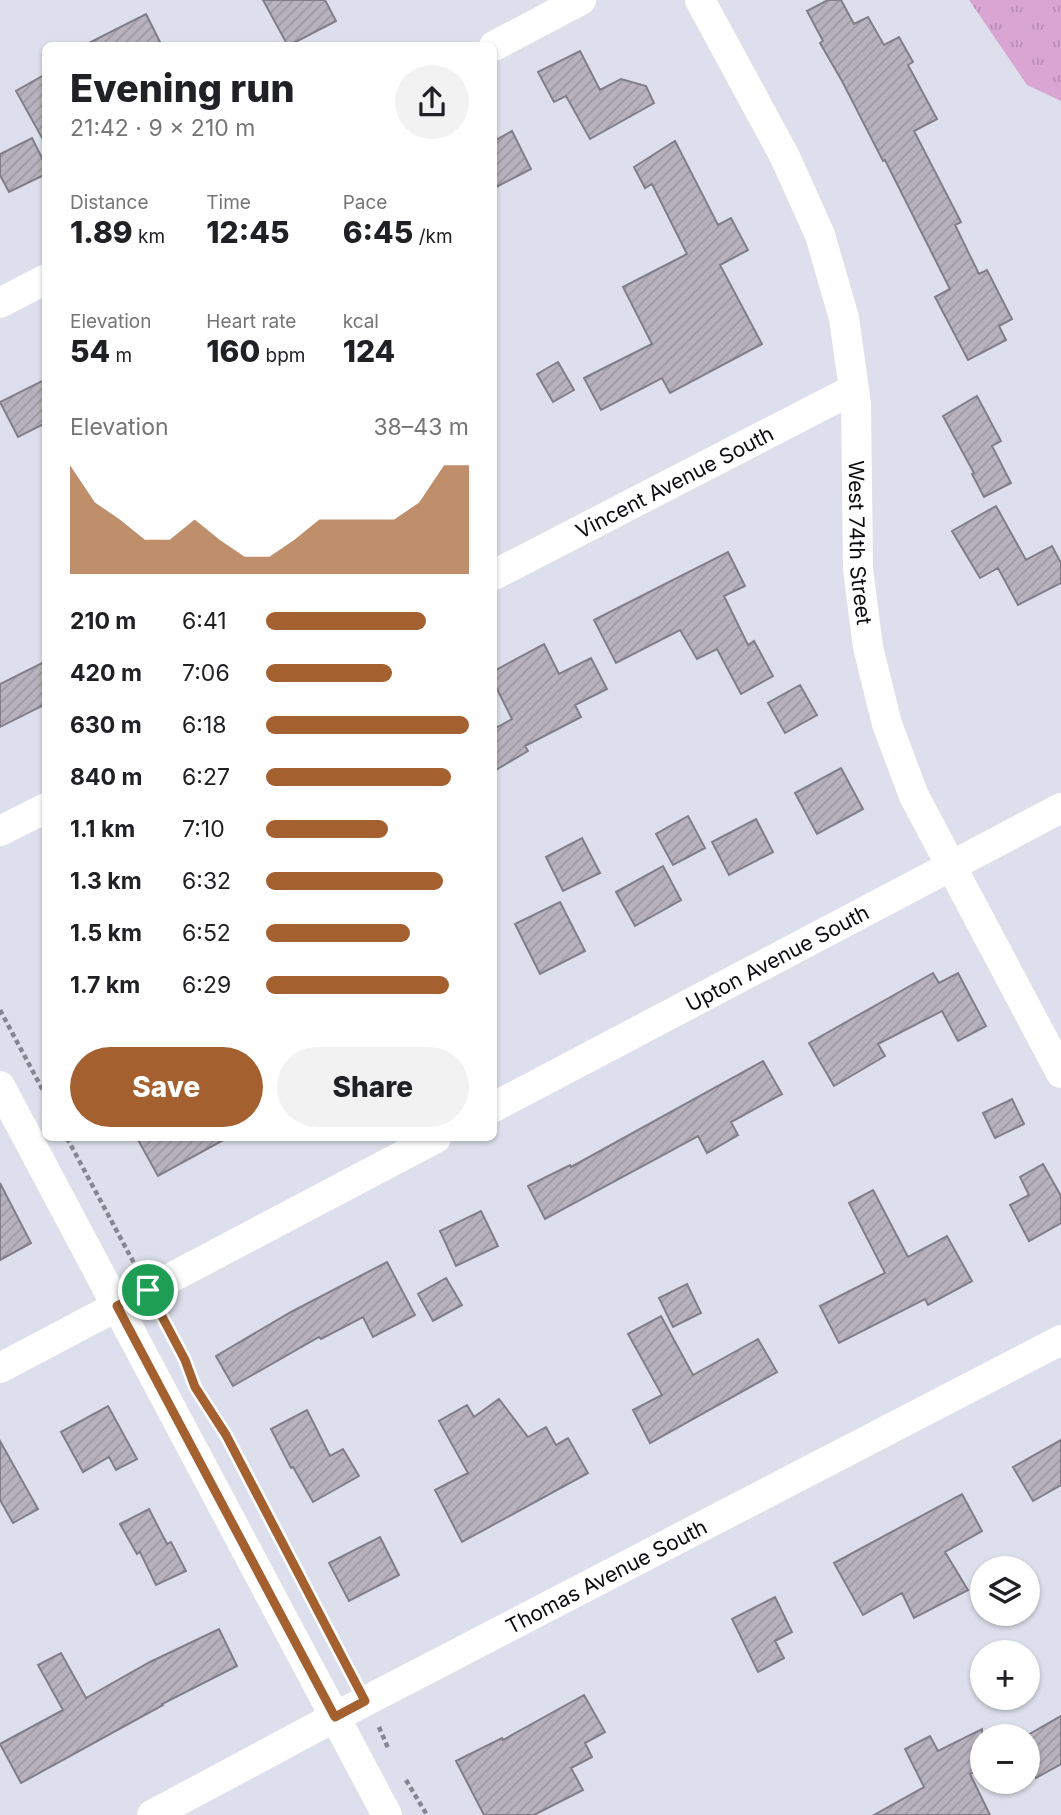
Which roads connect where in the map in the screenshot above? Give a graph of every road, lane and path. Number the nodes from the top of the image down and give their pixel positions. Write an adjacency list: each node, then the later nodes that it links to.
1 (581, 0): 3 (street)
2 (700, 0): 6 (street, West 74th Street)
3 (497, 44)
4 (42, 281): 5 (street)
5 (0, 303)
6 (854, 389): 7 (street, Vincent Avenue South); 11 (street, West 74th Street)
7 (497, 573)
8 (1061, 808): 11 (street, Upton Avenue South)
9 (42, 810): 10 (street)
10 (0, 831)
11 (951, 866): 13 (street, West 74th Street); 16 (street, Upton Avenue South)
12 (0, 1010): 15 (path)
13 (1061, 1073)
14 (0, 1086): 20 (street)
15 (42, 1089)
16 (497, 1105)
17 (69, 1141): 19 (path)
18 (430, 1141): 19 (street)
19 (148, 1290): 20 (street); 23 (path)
20 (117, 1306): 22 (street); 26 (street)
21 (1061, 1340): 25 (street, Thomas Avenue South)
22 (0, 1367)
23 (192, 1378)
24 (207, 1406): 25 (path)
25 (365, 1701): 26 (street, Thomas Avenue South); 27 (path)
26 (335, 1717): 29 (street, Thomas Avenue South); 30 (street)
27 (389, 1749)
28 (402, 1774): 31 (path)
29 (152, 1815)
30 (387, 1815)
31 (427, 1815)

